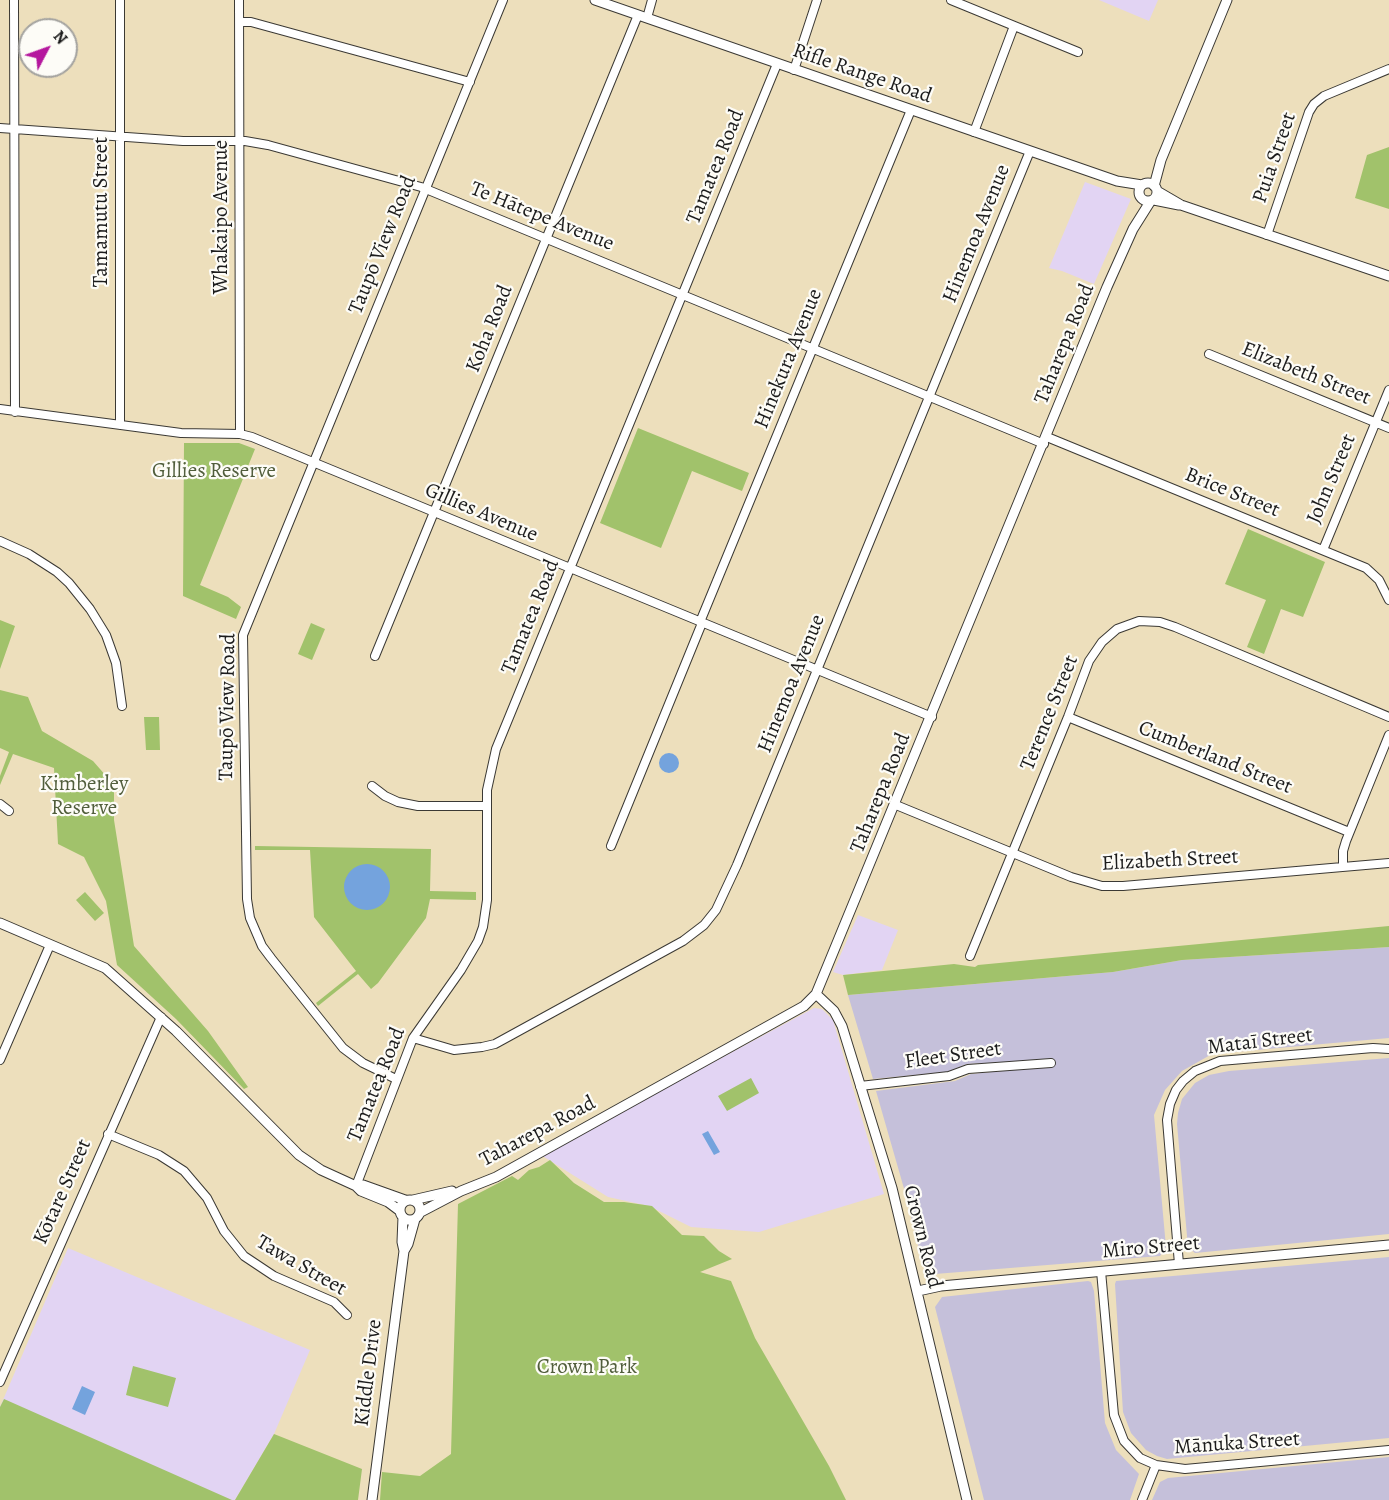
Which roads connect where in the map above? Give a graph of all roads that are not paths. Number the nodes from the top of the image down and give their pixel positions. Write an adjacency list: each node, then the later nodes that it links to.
1 (14, 0): 20 (street)
2 (120, 0): 22 (street, Tamamutu Street)
3 (239, 0): 11 (street, Whakaipo Avenue)
4 (503, 0): 17 (street, Taupō View Road)
5 (595, 0): 10 (street, Rifle Range Road)
6 (652, 0): 10 (street, Koha Road)
7 (817, 0): 16 (street)
8 (951, 0): 12 (street)
9 (1227, 0): 26 (street, Taharepa Road)
10 (643, 16): 14 (street, Rifle Range Road); 28 (street, Koha Road)
11 (239, 22): 17 (street); 23 (street, Whakaipo Avenue)
12 (1014, 26): 13 (street); 21 (street)
13 (1078, 52)
14 (777, 64): 16 (street, Rifle Range Road); 30 (street, Tamatea Road)
15 (1389, 69): 27 (street, Puia Street)
16 (794, 70): 18 (street, Rifle Range Road)
17 (470, 82): 25 (street, Taupō View Road)
18 (911, 110): 21 (street, Rifle Range Road); 31 (street, Hinekura Avenue)
19 (0, 128): 20 (street, Te Hātepe Avenue)
20 (15, 129): 22 (street, Te Hātepe Avenue); 36 (street)
21 (974, 132): 24 (street, Rifle Range Road)
22 (120, 137): 23 (street, Te Hātepe Avenue); 38 (street, Tamamutu Street)
23 (240, 141): 25 (street, Te Hātepe Avenue); 40 (street, Whakaipo Avenue)
24 (1030, 152): 26 (street, Rifle Range Road); 34 (street, Hinemoa Avenue)
25 (426, 189): 28 (street, Te Hātepe Avenue); 42 (street, Taupō View Road)
26 (1148, 192): 27 (street, Rifle Range Road); 41 (street, Taharepa Road)
27 (1267, 235): 29 (street, Rifle Range Road)
28 (546, 239): 30 (street, Te Hātepe Avenue); 43 (street, Koha Road)
29 (1389, 276)
30 (683, 295): 31 (street, Te Hātepe Avenue); 46 (street, Tamatea Road)
31 (813, 348): 34 (street, Te Hātepe Avenue); 48 (street, Hinekura Avenue)
32 (1209, 354): 37 (street, Elizabeth Street)
33 (1389, 390): 37 (street, John Street)
34 (929, 397): 41 (street, Te Hātepe Avenue); 50 (street, Hinemoa Avenue)
35 (0, 409): 36 (street, Gillies Avenue)
36 (15, 412): 38 (street, Gillies Avenue)
37 (1376, 423): 39 (street, Elizabeth Street); 45 (street, John Street)
38 (120, 425): 40 (street, Gillies Avenue)
39 (1389, 428)
40 (240, 434): 42 (street, Gillies Avenue)
41 (1046, 440): 45 (street, Brice Street); 52 (street, Taharepa Road)
42 (313, 463): 43 (street, Gillies Avenue); 75 (street, Taupō View Road)
43 (434, 513): 46 (street, Gillies Avenue); 49 (street, Koha Road)
44 (0, 542): 51 (street)
45 (1323, 549): 47 (street, Brice Street)
46 (570, 569): 48 (street, Gillies Avenue); 59 (street, Tamatea Road)
47 (1389, 600)
48 (701, 622): 50 (street, Gillies Avenue); 62 (street, Hinekura Avenue)
49 (375, 656)
50 (817, 670): 52 (street, Gillies Avenue); 71 (street, Hinemoa Avenue)
51 (122, 706)
52 (932, 717): 58 (street, Taharepa Road)
53 (1068, 717): 54 (street, Terence Street); 61 (street, Cumberland Street); 63 (street, Terence Street)
54 (1389, 717)
55 (1389, 735): 61 (street)
56 (372, 786): 59 (street)
57 (0, 804): 60 (street)
58 (896, 805): 63 (street, Elizabeth Street); 69 (street, Taharepa Road)
59 (487, 806): 71 (street, Tamatea Road)
60 (9, 811)
61 (1349, 832): 65 (street)
62 (611, 846)
63 (1012, 853): 65 (street, Elizabeth Street); 68 (street, Terence Street)
64 (1389, 863): 65 (street, Elizabeth Street)
65 (1343, 866)
66 (0, 923): 67 (street)
67 (50, 945): 70 (street); 73 (street)
68 (970, 956)
69 (816, 994): 76 (street, Crown Road); 79 (street, Taharepa Road)
70 (161, 1017): 77 (street, Kōtare Street); 78 (street)
71 (413, 1038): 75 (street, Tamatea Road)
72 (1389, 1048): 85 (street, Mataī Street)
73 (0, 1060)
74 (1051, 1063): 76 (street, Fleet Street)
75 (396, 1079): 78 (street, Tamatea Road)
76 (860, 1086): 87 (street, Crown Road)
77 (108, 1134): 88 (street, Tawa Street); 89 (street, Kōtare Street)
78 (356, 1186): 80 (street); 81 (street)
79 (461, 1191): 80 (street, Taharepa Road); 82 (street, Taharepa Road)
80 (409, 1200): 81 (street); 82 (street)
81 (401, 1214): 82 (street); 84 (street, Kiddle Drive)
82 (418, 1216): 84 (street, Kiddle Drive)
83 (1389, 1245): 85 (street, Miro Street)
84 (404, 1251): 92 (street, Kiddle Drive)
85 (1179, 1264): 86 (street, Miro Street)
86 (1101, 1271): 87 (street, Miro Street); 91 (street, Mānuka Street)
87 (918, 1291): 93 (street, Crown Road)
88 (347, 1315)
89 (0, 1382)
90 (1389, 1450): 91 (street, Mānuka Street)
91 (1156, 1466): 94 (street)
92 (372, 1500)
93 (967, 1500)
94 (1142, 1500)

